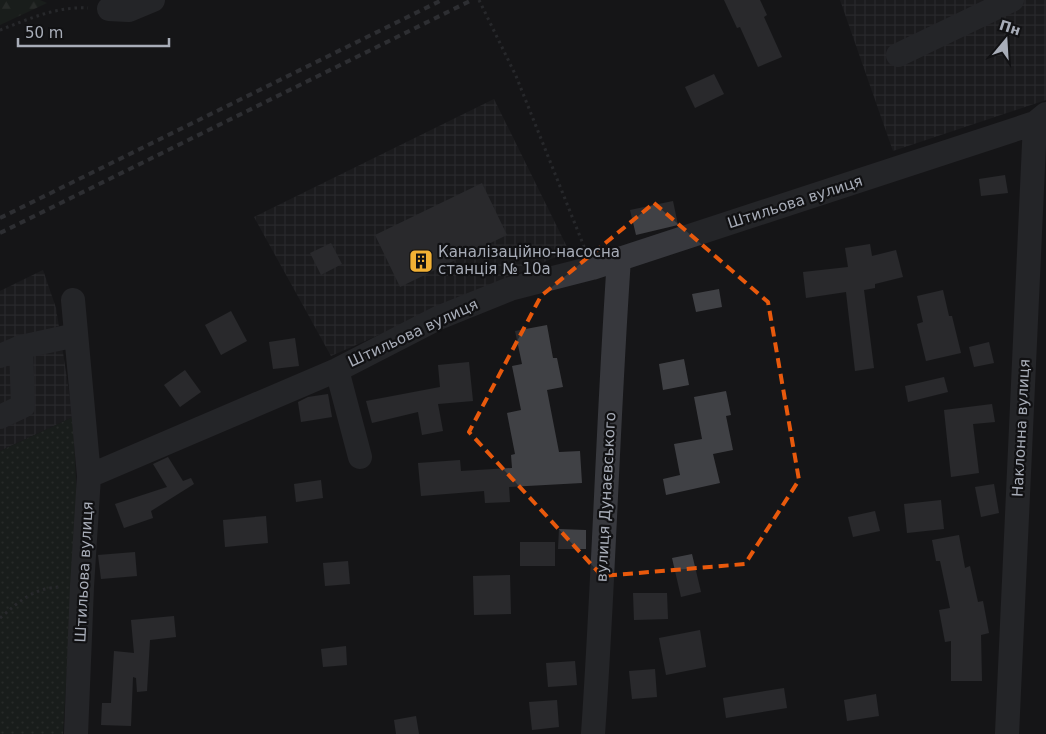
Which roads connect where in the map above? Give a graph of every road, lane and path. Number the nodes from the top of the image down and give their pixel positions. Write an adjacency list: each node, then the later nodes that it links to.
1 (153, 0): 4 (street)
2 (479, 0): 9 (path)
3 (1012, 0): 6 (street)
4 (109, 9): 5 (path)
5 (0, 30)
6 (898, 55)
7 (1041, 118): 8 (street, Штильова вулиця); 21 (street, Наклонна вулиця)
8 (619, 259): 9 (street, Штильова вулиця); 20 (street, вулиця Дунаєвського)
9 (592, 268): 13 (street, Штильова вулиця)
10 (73, 300): 11 (street)
11 (76, 335): 12 (street); 16 (street)
12 (10, 352): 14 (street)
13 (337, 370): 15 (street); 16 (street, Штильова вулиця)
14 (0, 417)
15 (360, 458)
16 (89, 476): 17 (street, Штильова вулиця)
17 (82, 586): 18 (path); 19 (street, Штильова вулиця)
18 (0, 618)
19 (76, 734)
20 (593, 734)
21 (1007, 734)

